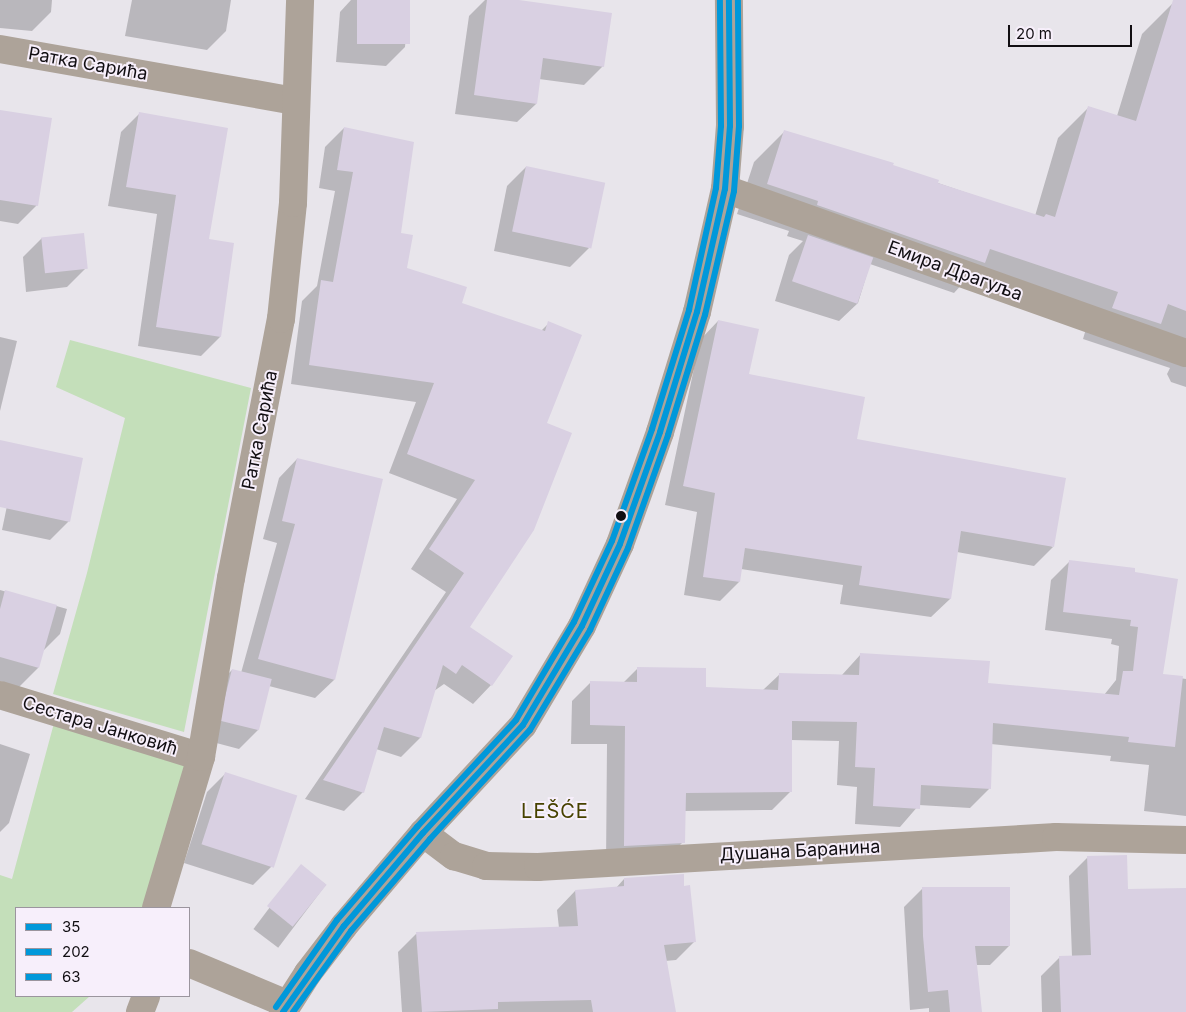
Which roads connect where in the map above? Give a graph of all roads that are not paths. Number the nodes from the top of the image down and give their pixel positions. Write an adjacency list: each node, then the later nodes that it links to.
1 (300, 0): 4 (street, Ратка Сарића)
2 (729, 0): 5 (street)
3 (0, 48): 4 (street, Ратка Сарића)
4 (294, 101): 8 (street, Ратка Сарића)
5 (725, 189): 6 (street, Емира Драгуља); 9 (street)
6 (1186, 353)
7 (0, 695): 8 (street, Сестара Јанковић)
8 (201, 757): 11 (street, Ратка Сарића)
9 (422, 833): 10 (street, Душана Баранина); 14 (street)
10 (1186, 840)
11 (156, 907)
12 (190, 963): 14 (street)
13 (146, 997): 15 (street)
14 (285, 1008)
15 (140, 1012)

